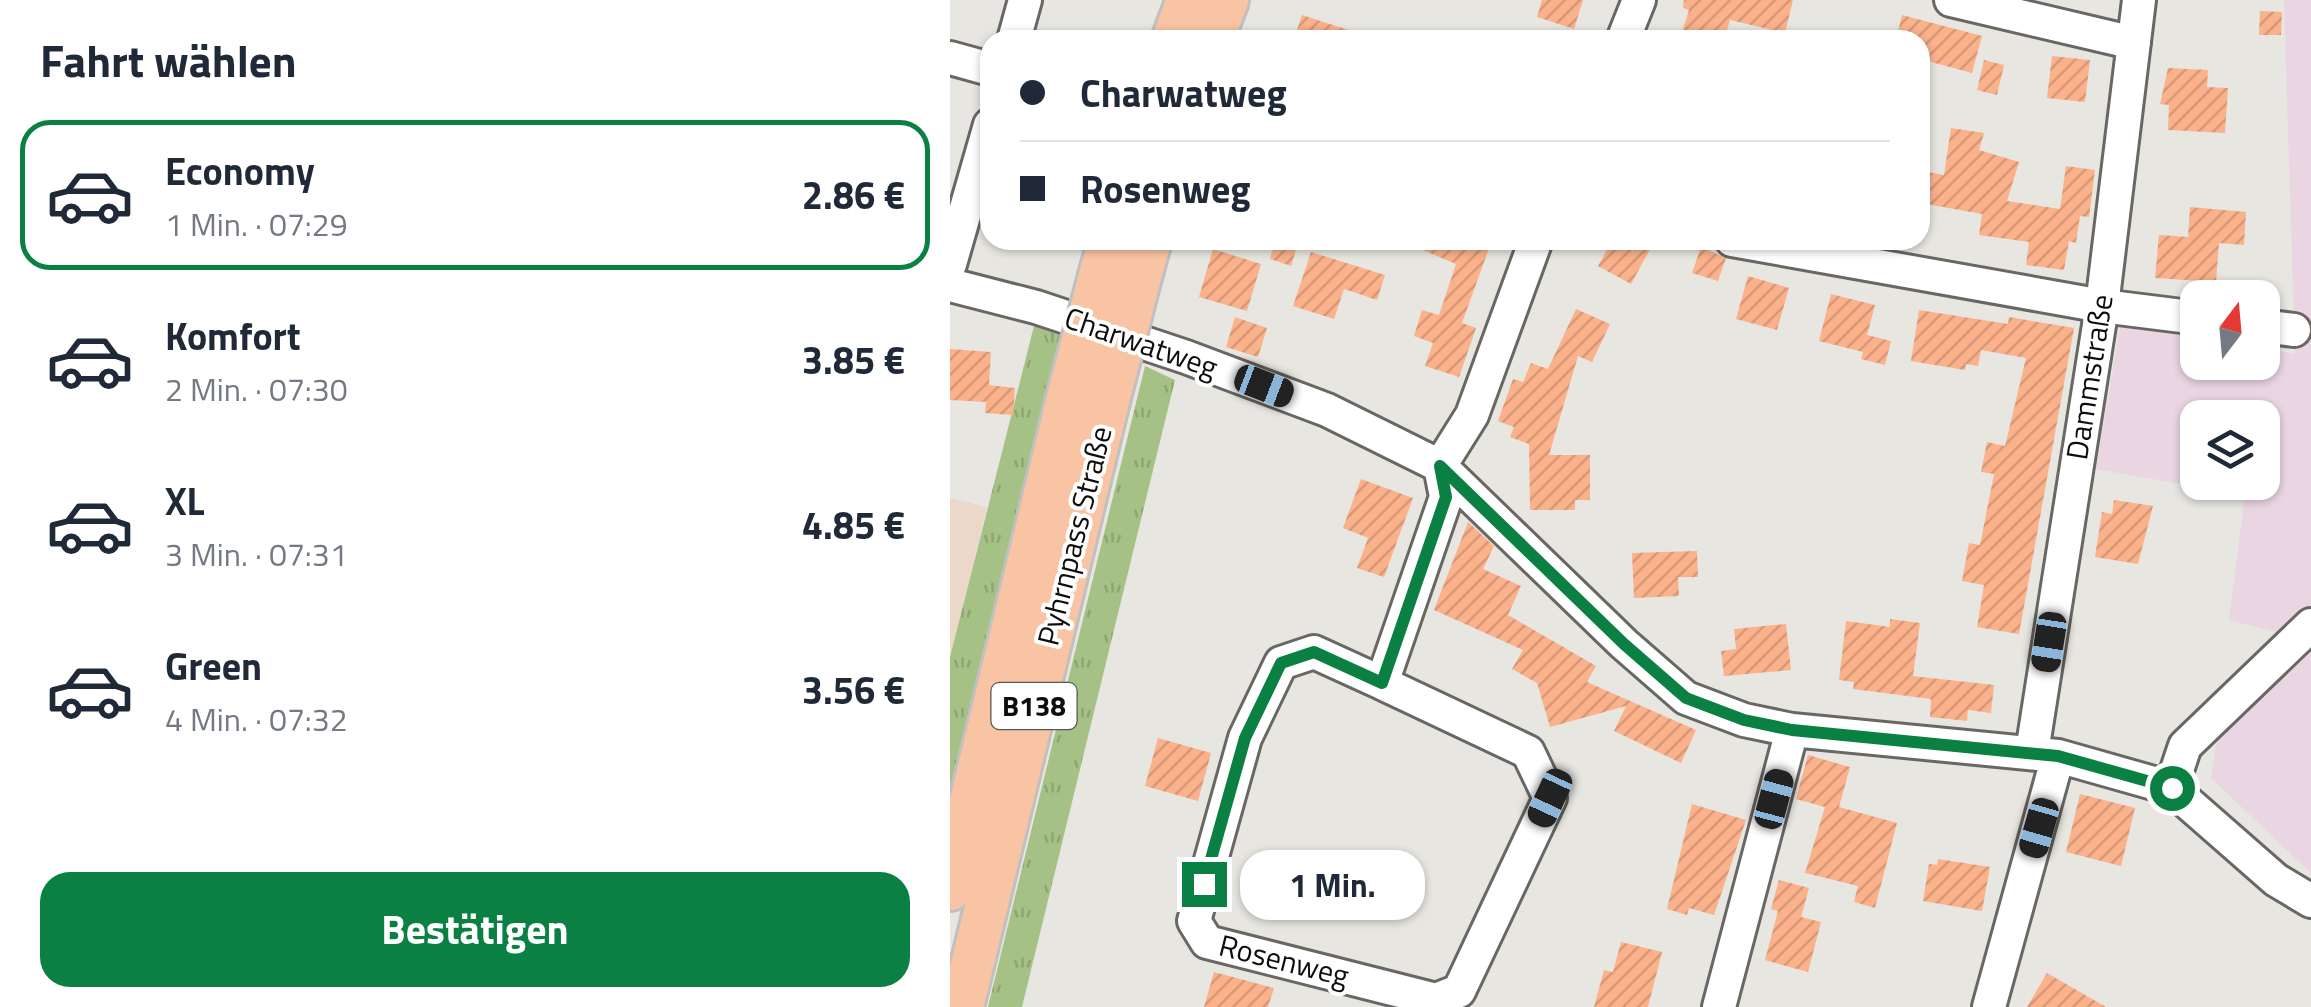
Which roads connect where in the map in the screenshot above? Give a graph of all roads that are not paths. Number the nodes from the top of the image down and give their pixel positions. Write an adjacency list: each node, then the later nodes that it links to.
1 (1026, 0): 7 (street)
2 (1188, 0): 8 (main road)
3 (1227, 0): 9 (main road)
4 (1639, 0): 10 (street)
5 (1950, 0): 11 (street)
6 (2139, 0): 11 (street, Dammstraße)
7 (1017, 30)
8 (1177, 30)
9 (1216, 30)
10 (1627, 30)
11 (2134, 43): 21 (street, Dammstraße)
12 (950, 58): 13 (street)
13 (980, 66)
14 (980, 160): 18 (street)
15 (1138, 250): 19 (main road, Pyhrnpass Straße / B138)
16 (1532, 250): 24 (street)
17 (1788, 250): 21 (street)
18 (950, 264)
19 (1116, 268): 23 (main road, Pyhrnpass Straße / B138, bridge)
20 (950, 286): 24 (street, Charwatweg)
21 (2102, 306): 22 (street); 28 (street, Dammstraße)
22 (2180, 316)
23 (1088, 400): 30 (main road, Pyhrnpass Straße / B138); 32 (main road, Pyhrnpass Straße / B138)
24 (1440, 466): 26 (street); 27 (street, Charwatweg)
25 (2311, 626): 29 (street)
26 (1382, 683): 26 (street, Rosenweg)
27 (1792, 730): 28 (street, Charwatweg); 33 (street)
28 (2045, 754): 29 (street, Charwatweg); 34 (street, Dammstraße)
29 (2172, 788): 31 (street, Charwatweg)
30 (950, 889)
31 (2311, 902)
32 (962, 1007)
33 (1719, 1007)
34 (1989, 1007)

